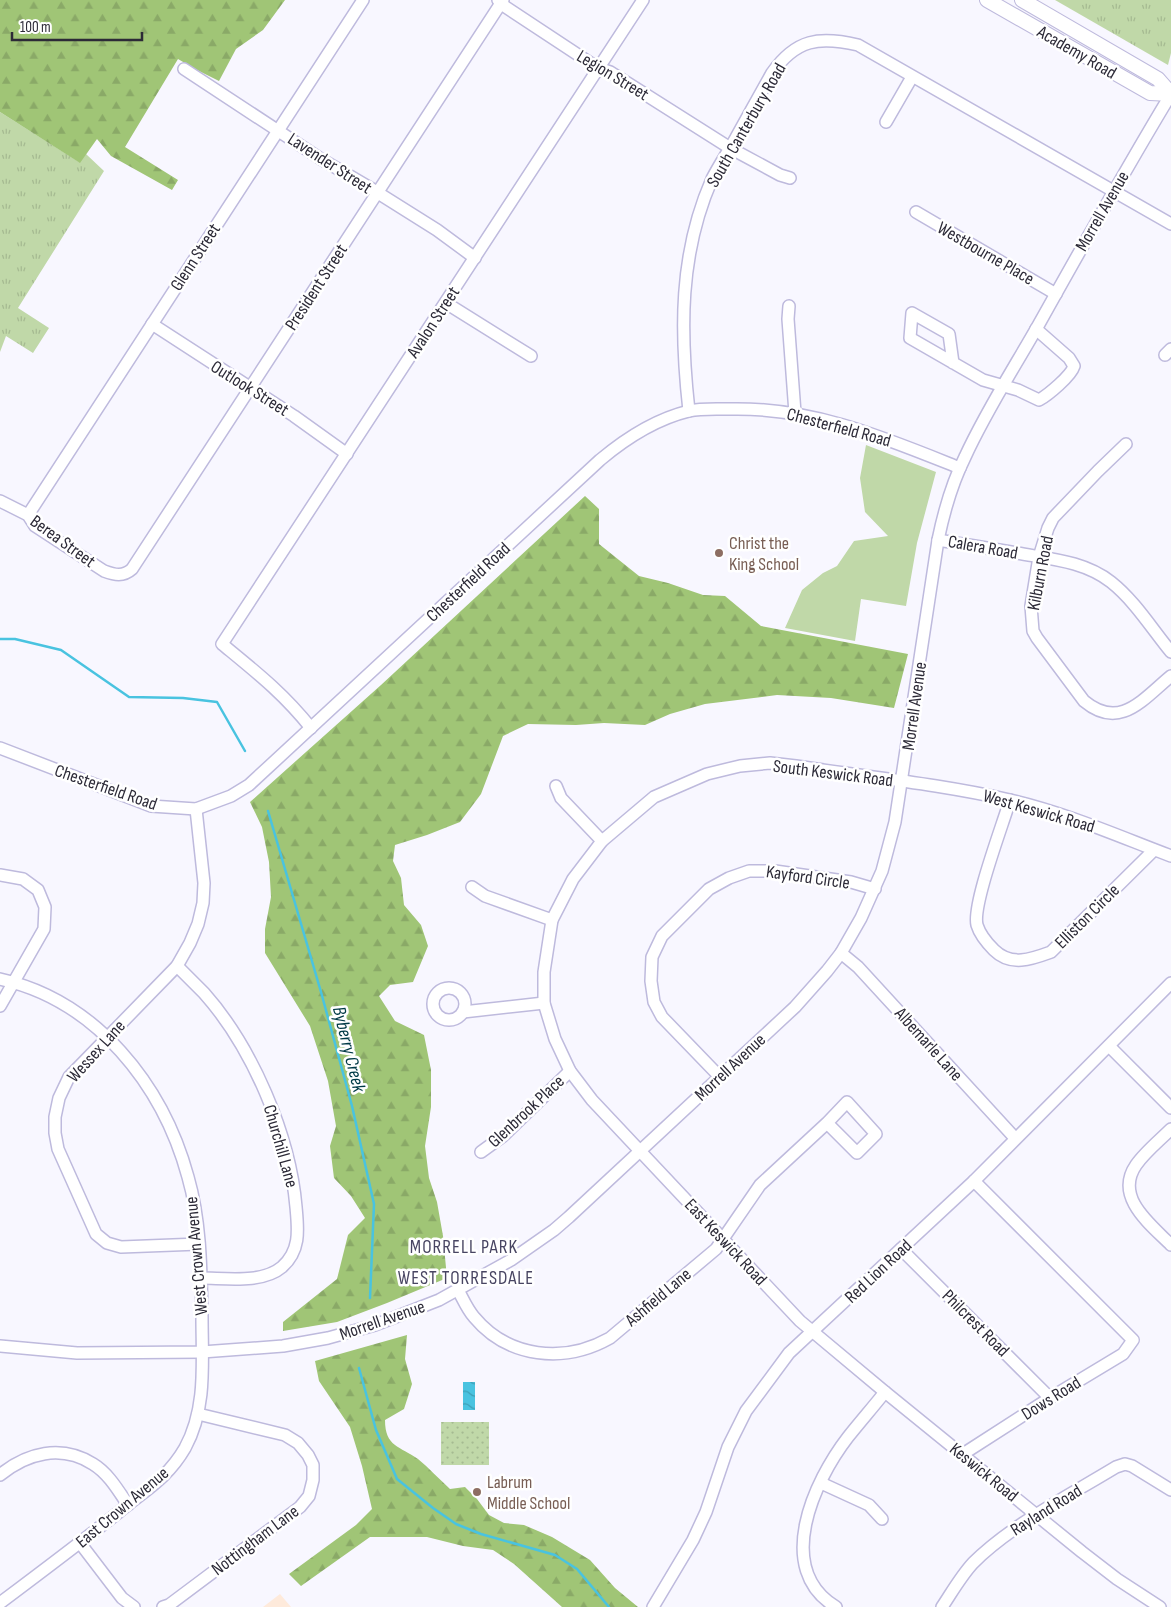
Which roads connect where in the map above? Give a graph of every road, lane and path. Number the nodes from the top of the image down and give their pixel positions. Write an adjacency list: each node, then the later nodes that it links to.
1 (363, 0): 11 (street, Glenn Street)
2 (643, 0): 6 (street, Avalon Street)
3 (987, 0): 9 (main road, Academy Road)
4 (1022, 0): 9 (main road, Academy Road)
5 (500, 1): 6 (street, Legion Street); 15 (street, President Street)
6 (598, 68): 12 (street, Legion Street); 18 (street, Avalon Street)
7 (184, 69): 11 (street, Lavender Street)
8 (912, 76): 10 (street); 12 (street, South Canterbury Road); 14 (street, South Canterbury Road)
9 (1171, 94): 14 (street, Morrell Avenue)
10 (886, 122)
11 (278, 130): 15 (street, Lavender Street); 22 (street, Glenn Street)
12 (730, 148): 13 (street, Legion Street); 28 (street, South Canterbury Road)
13 (790, 178)
14 (1113, 191): 17 (street, South Canterbury Road); 19 (street, Morrell Avenue)
15 (377, 194): 18 (street, Lavender Street); 27 (street, President Street)
16 (916, 212): 19 (street, Westbourne Place)
17 (1171, 224)
18 (475, 258): 20 (street, Avalon Street)
19 (1056, 294): 23 (street, Morrell Avenue)
20 (446, 303): 24 (street); 31 (street, Avalon Street)
21 (789, 306): 29 (street)
22 (152, 324): 27 (street, Outlook Street); 34 (street, Glenn Street)
23 (1036, 329): 26 (street, Morrell Avenue); 26 (street)
24 (531, 356)
25 (953, 363): 25 (street); 26 (street)
26 (1003, 386): 32 (street, Morrell Avenue)
27 (250, 388): 31 (street, Outlook Street); 37 (street, President Street)
28 (689, 411): 29 (street, Chesterfield Road); 40 (street, Chesterfield Road)
29 (794, 412): 32 (street, Chesterfield Road)
30 (1126, 444): 36 (street, Kilburn Road)
31 (347, 454): 40 (street, Avalon Street)
32 (960, 468): 35 (street, Morrell Avenue)
33 (0, 501): 34 (street, Berea Street)
34 (28, 515): 37 (street, Berea Street)
35 (938, 540): 36 (street, Calera Road); 42 (street, Morrell Avenue)
36 (1039, 557): 38 (street, Calera Road); 39 (street, Kilburn Road)
37 (127, 573)
38 (1171, 652)
39 (1171, 676)
40 (311, 728): 45 (street, Chesterfield Road)
41 (0, 748): 45 (street, Chesterfield Road)
42 (902, 782): 44 (street, West Keswick Road); 46 (street, South Keswick Road); 51 (street, Morrell Avenue)
43 (556, 786): 46 (street)
44 (1010, 800): 47 (street, West Keswick Road); 47 (street, Elliston Circle)
45 (196, 809): 54 (street, Wessex Lane)
46 (602, 841): 52 (street, South Keswick Road)
47 (1154, 850): 48 (street, West Keswick Road)
48 (1171, 856)
49 (0, 875): 56 (street)
50 (472, 887): 52 (street)
51 (875, 889): 53 (street, Morrell Avenue); 64 (street, Kayford Circle)
52 (552, 920): 58 (street, South Keswick Road)
53 (841, 953): 64 (street, Morrell Avenue); 68 (street, Albemarle Lane)
54 (177, 966): 61 (street, Wessex Lane); 76 (street, Churchill Lane)
55 (0, 979): 56 (street, West Crown Avenue)
56 (14, 982): 59 (street); 61 (street, West Crown Avenue)
57 (1171, 983): 62 (street, Red Lion Road)
58 (544, 1003): 60 (street); 63 (street, South Keswick Road)
59 (0, 1006)
60 (463, 1012)
61 (106, 1037): 73 (street, West Crown Avenue); 73 (street, Wessex Lane)
62 (1109, 1046): 65 (street); 68 (street, Red Lion Road)
63 (570, 1071): 69 (street, South Keswick Road); 70 (street, Glenbrook Place)
64 (720, 1077): 69 (street, Morrell Avenue)
65 (1171, 1108)
66 (828, 1123): 72 (street, Ashfield Lane)
67 (1171, 1129): 74 (street)
68 (1015, 1138): 71 (street, Red Lion Road)
69 (640, 1150): 72 (street, East Keswick Road); 77 (street, Morrell Avenue)
70 (481, 1152)
71 (974, 1181): 75 (street, Red Lion Road); 82 (street, Dows Road)
72 (723, 1238): 77 (street, Ashfield Lane); 78 (street, East Keswick Road)
73 (198, 1244): 76 (street, West Crown Avenue)
74 (1171, 1245)
75 (901, 1249): 78 (street, Red Lion Road); 82 (street, Philcrest Road)
76 (201, 1278): 80 (street, West Crown Avenue)
77 (458, 1290): 80 (street, Morrell Avenue)
78 (813, 1332): 81 (street, Keswick Road); 96 (street, Red Lion Road)
79 (0, 1346): 80 (street, Morrell Avenue)
80 (202, 1352): 83 (street, East Crown Avenue)
81 (885, 1392): 84 (street, Keswick Road); 86 (street)
82 (1050, 1398): 84 (street, Dows Road)
83 (198, 1414): 88 (street, East Crown Avenue); 95 (street, Nottingham Lane)
84 (962, 1454): 89 (street, Keswick Road)
85 (0, 1475): 88 (street)
86 (821, 1482): 90 (street); 97 (street)
87 (1171, 1490): 89 (street, Rayland Road)
88 (128, 1505): 91 (street, East Crown Avenue)
89 (1037, 1516): 98 (street, Rayland Road); 99 (street, Keswick Road)
90 (882, 1519)
91 (80, 1543): 92 (street, East Crown Avenue); 94 (street)
92 (0, 1603): 93 (street)
93 (4, 1607)
94 (134, 1607)
95 (163, 1607)
96 (653, 1607)
97 (836, 1607)
98 (942, 1607)
99 (1160, 1607)

